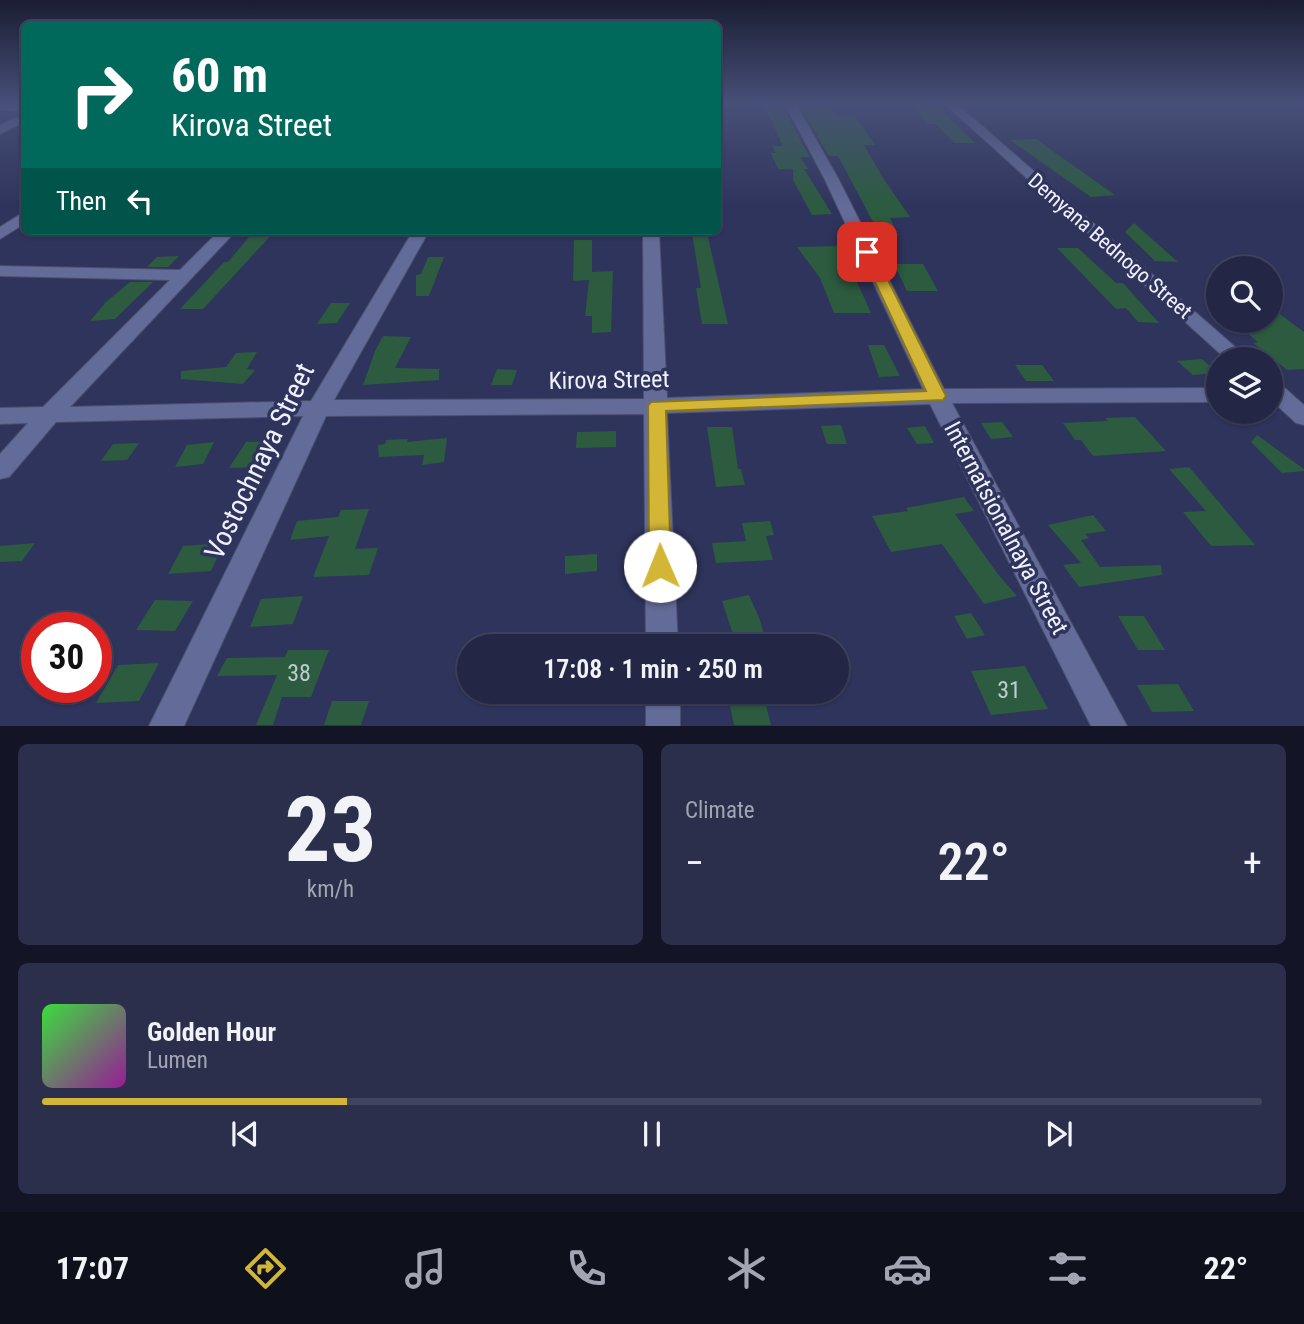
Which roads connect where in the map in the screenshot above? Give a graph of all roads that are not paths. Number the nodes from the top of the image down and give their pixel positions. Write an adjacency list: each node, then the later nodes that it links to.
1 (809, 138): 14 (street, Internatsionalnaya Street)
2 (988, 138): 10 (street, Demyana Bednogo Street)
3 (21, 219): 4 (street)
4 (0, 234)
5 (224, 235): 9 (street)
6 (419, 235): 17 (street, Vostochnaya Street)
7 (651, 235): 16 (street)
8 (0, 271): 9 (street)
9 (185, 275): 18 (street)
10 (1225, 347)
11 (1283, 392): 12 (street)
12 (1304, 393)
13 (1206, 395): 14 (street, Kirova Street)
14 (937, 396): 16 (street, Kirova Street); 26 (street, Internatsionalnaya Street)
15 (1283, 400): 20 (street)
16 (657, 406): 17 (street, Kirova Street); 22 (street)
17 (318, 408): 18 (street, Kirova Street); 24 (street, Vostochnaya Street)
18 (49, 415): 19 (street, Kirova Street); 21 (street)
19 (0, 416)
20 (1304, 417)
21 (0, 470)
22 (662, 634)
23 (663, 704): 25 (street)
24 (166, 726)
25 (663, 726)
26 (1110, 726)

